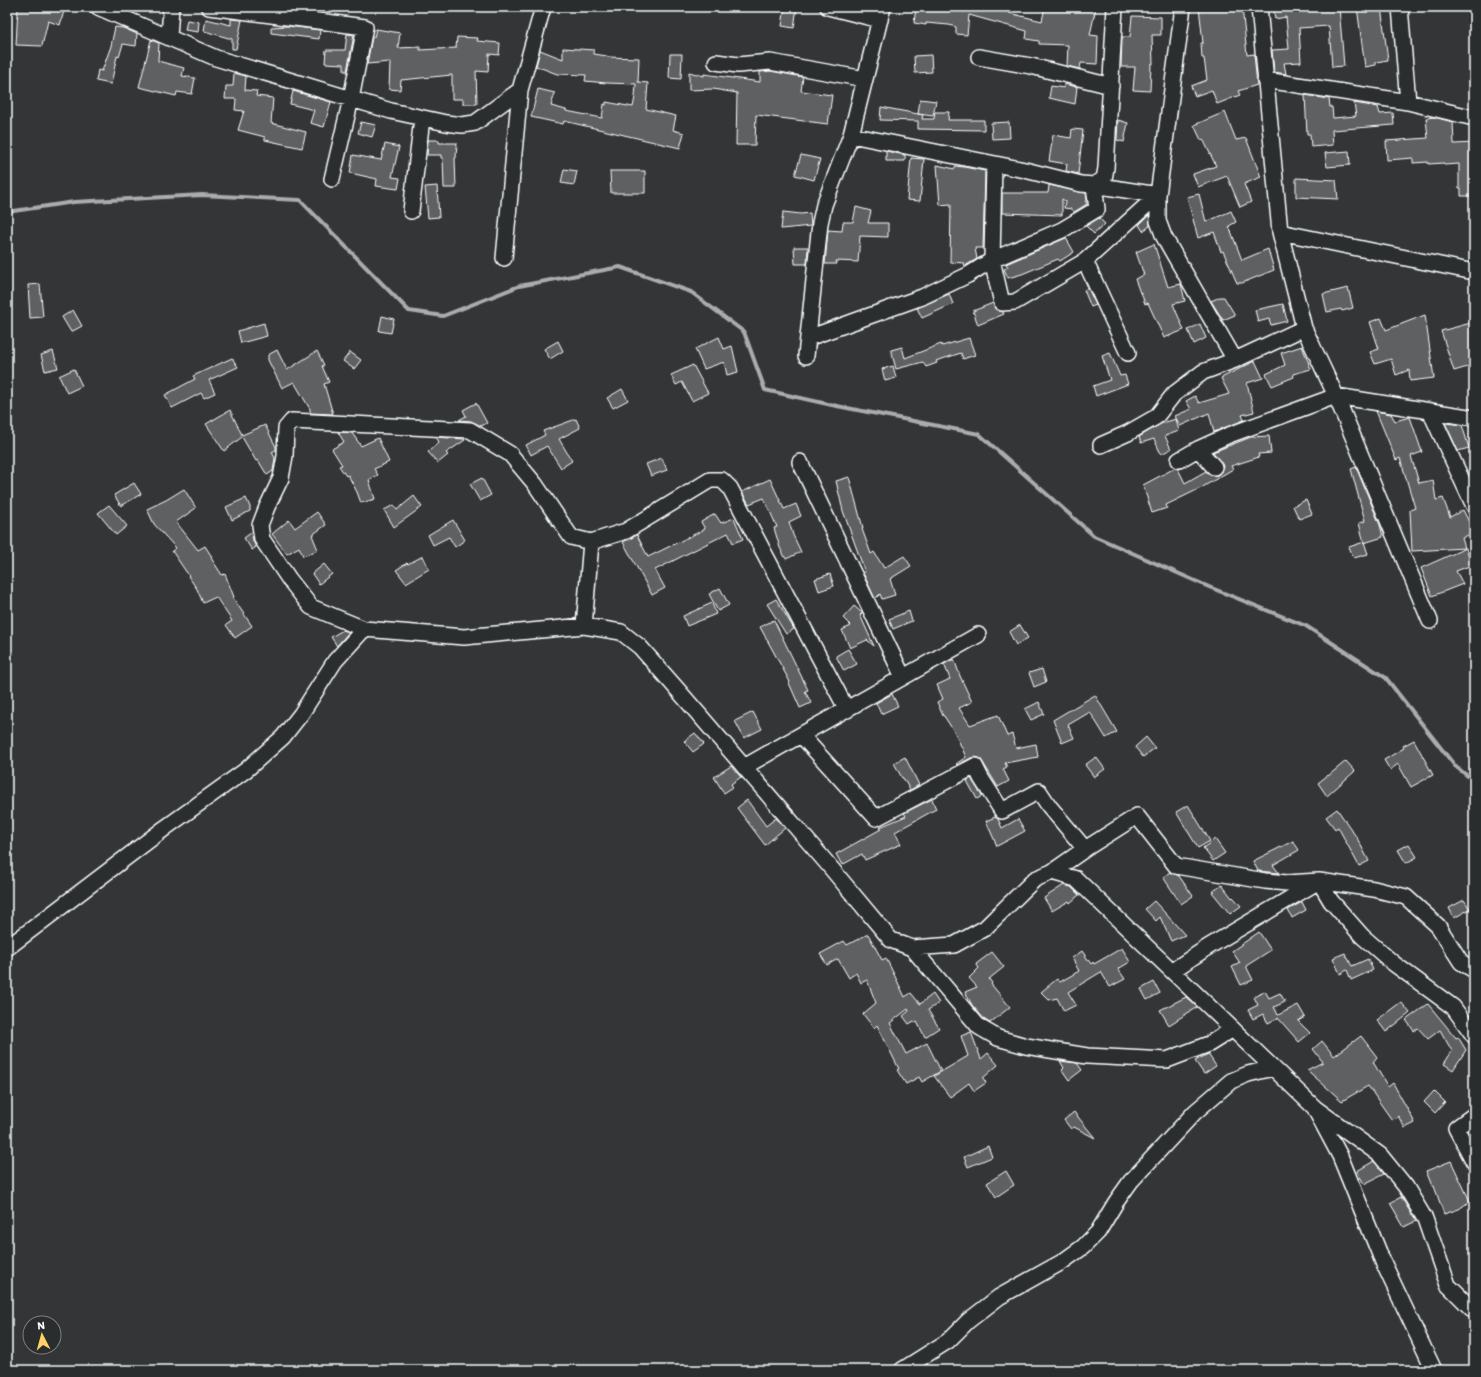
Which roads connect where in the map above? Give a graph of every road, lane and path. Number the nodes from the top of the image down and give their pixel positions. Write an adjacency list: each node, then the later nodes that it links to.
1 (98, 7): 11 (street)
2 (172, 7): 11 (street)
3 (209, 7): 18 (street)
4 (543, 7): 17 (street)
5 (828, 7): 10 (street)
6 (1115, 7): 16 (street)
7 (1183, 7): 26 (street)
8 (1259, 7): 15 (street)
9 (1400, 7): 19 (street)
10 (881, 13): 14 (street)
11 (169, 37): 18 (street)
12 (979, 57): 16 (street)
13 (716, 62): 14 (street)
14 (865, 79): 22 (street)
15 (1265, 80): 19 (street); 28 (street)
16 (1111, 86): 25 (street)
17 (520, 90): 20 (street); 29 (street)
18 (351, 99): 20 (street); 24 (street)
19 (1408, 102): 21 (street)
20 (422, 118): 27 (street)
21 (1474, 118)
22 (851, 135): 23 (street); 34 (street)
23 (994, 164): 25 (street); 30 (street)
24 (332, 179)
25 (1094, 185): 26 (street); 30 (street)
26 (1158, 195): 31 (street); 37 (street)
27 (411, 211)
28 (1280, 232): 32 (street); 33 (street)
29 (504, 258)
30 (992, 260): 31 (street); 34 (street)
31 (1085, 261): 35 (street)
32 (1474, 272)
33 (1304, 328): 37 (street); 38 (street)
34 (808, 338): 36 (street)
35 (1128, 353)
36 (806, 356)
37 (1235, 360): 41 (street)
38 (1336, 396): 39 (street); 42 (street); 48 (street)
39 (1430, 411): 40 (street); 46 (street)
40 (1474, 418)
41 (1101, 445)
42 (1198, 450): 43 (street); 45 (street)
43 (1179, 460)
44 (800, 462): 52 (street)
45 (1214, 467)
46 (1474, 506)
47 (591, 542): 49 (street); 50 (street); 53 (street)
48 (1430, 621)
49 (584, 626): 50 (street); 55 (street)
50 (364, 629): 59 (street)
51 (978, 635): 52 (street)
52 (903, 677): 53 (street)
53 (847, 710): 54 (street)
54 (801, 735): 55 (street); 56 (street)
55 (744, 767): 60 (street)
56 (1085, 849): 57 (street); 58 (street)
57 (1052, 872): 60 (street); 62 (street)
58 (1318, 881): 61 (street); 62 (street); 64 (street)
59 (7, 948)
60 (912, 948): 63 (street)
61 (1474, 970)
62 (1172, 971): 63 (street)
63 (1233, 1029): 65 (street)
64 (1474, 1036)
65 (1273, 1068): 66 (street); 70 (street)
66 (1315, 1108): 69 (street); 71 (street)
67 (1474, 1115): 68 (street)
68 (1474, 1162)
69 (1474, 1311)
70 (902, 1370)
71 (1434, 1370)

